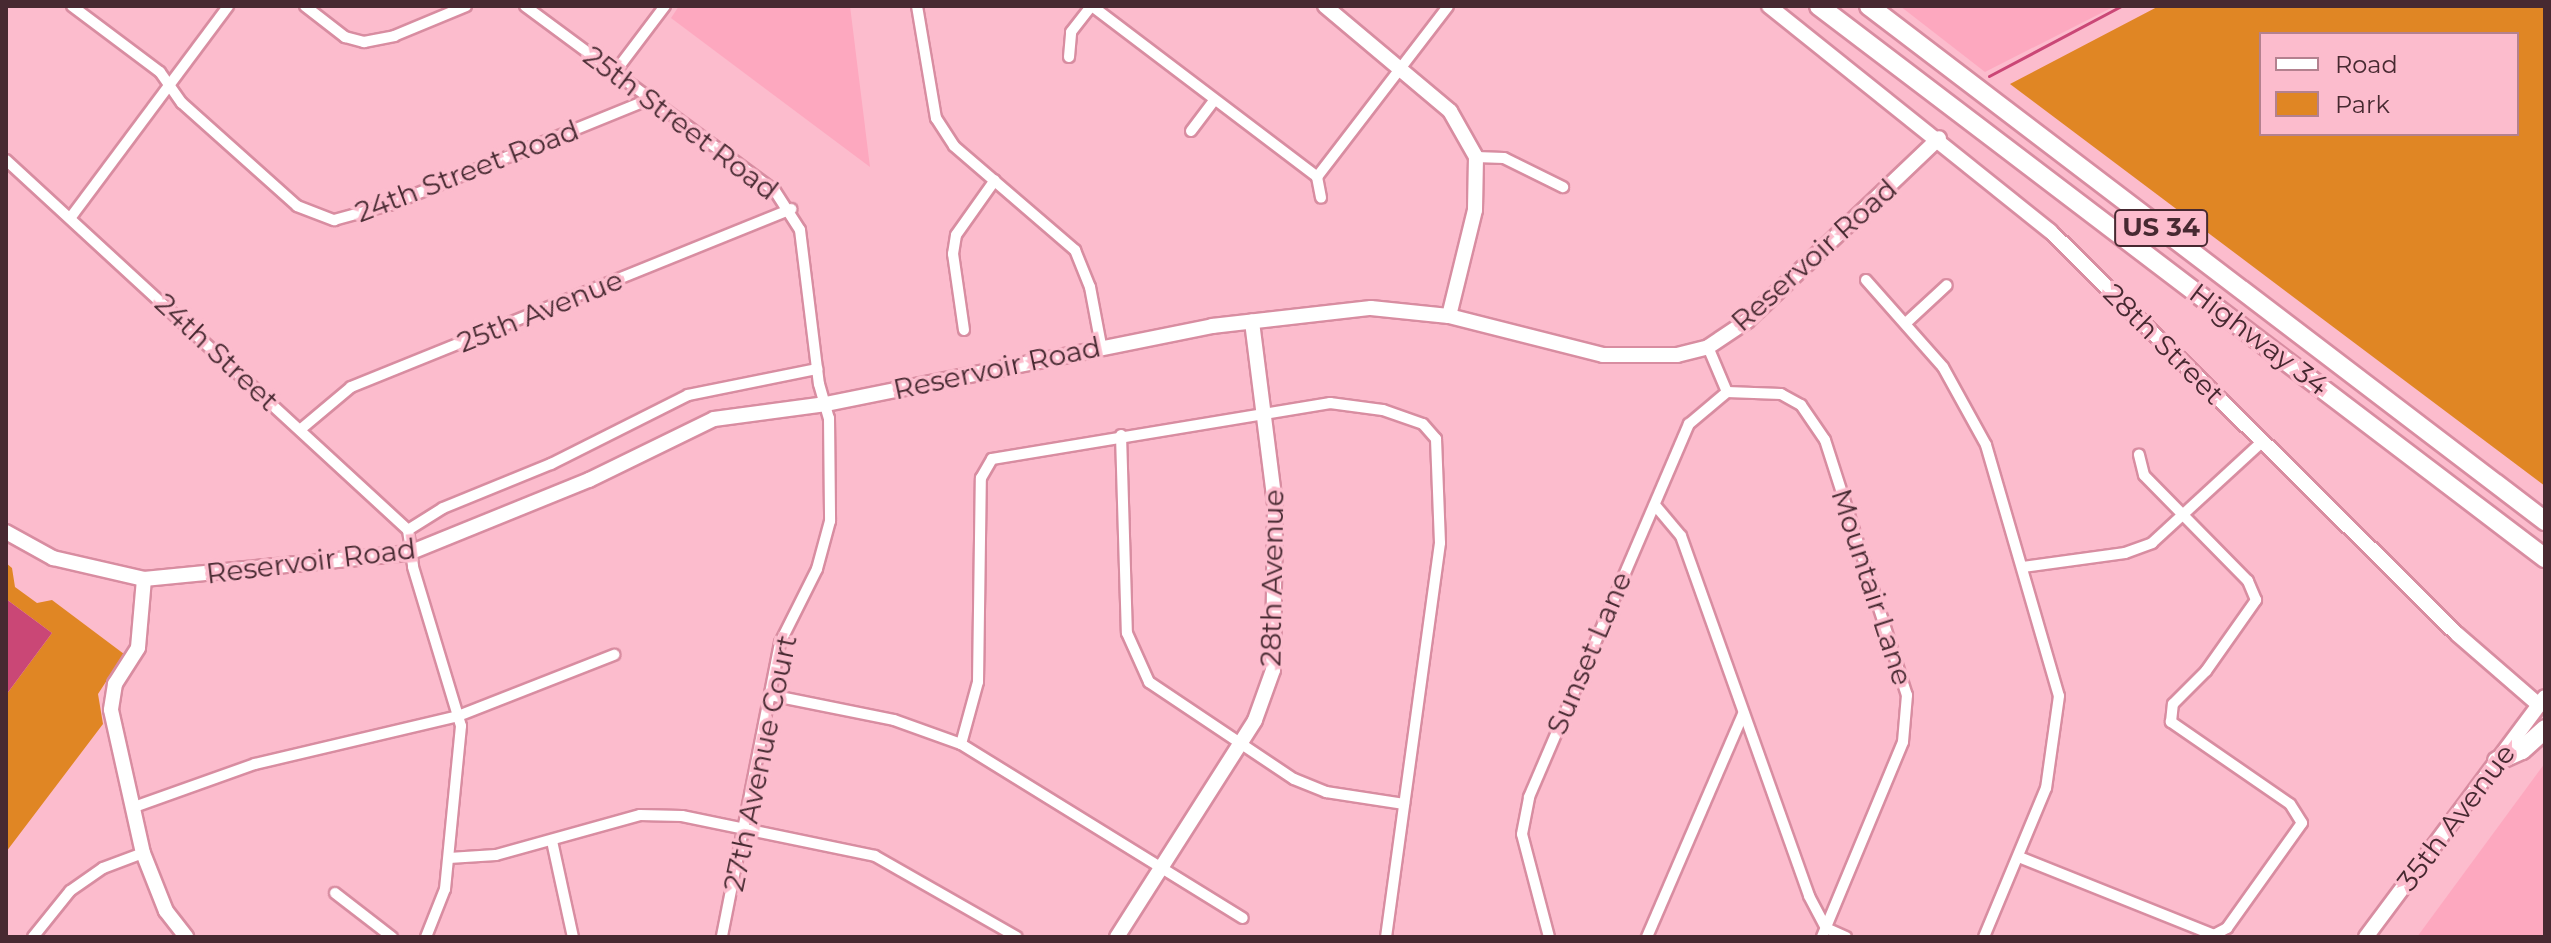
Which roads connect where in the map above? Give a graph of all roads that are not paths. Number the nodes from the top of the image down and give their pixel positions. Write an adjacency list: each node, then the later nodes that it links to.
1 (72, 6): 17 (street, 24th Street Road)
2 (228, 6): 17 (street)
3 (305, 6): 4 (street)
4 (466, 6)
5 (525, 6): 16 (street, 25th Street Road)
6 (665, 6): 16 (street)
7 (917, 6): 25 (street)
8 (1091, 6): 14 (street); 19 (street)
9 (1325, 6): 15 (street)
10 (1448, 6): 15 (street)
11 (1769, 6): 21 (street, 28th Street)
12 (1819, 6): 54 (highway, Highway 34 / US 34)
13 (1869, 6): 47 (highway, Highway 34 / US 34)
14 (1069, 57)
15 (1401, 67): 22 (street); 24 (street)
16 (615, 72): 18 (street, 25th Street Road)
17 (168, 85): 18 (street, 24th Street Road); 29 (street)
18 (650, 99): 28 (street, 25th Street Road)
19 (1214, 101): 20 (street); 24 (street)
20 (1191, 131)
21 (1939, 138): 37 (street, Reservoir Road); 44 (street, 28th Street)
22 (1476, 157): 26 (street); 32 (street)
23 (6, 160): 29 (street, 24th Street)
24 (1317, 177): 27 (street)
25 (995, 180): 35 (street); 36 (street)
26 (1563, 187)
27 (1321, 198)
28 (791, 209): 38 (street, 25th Street Road); 42 (street, 25th Avenue)
29 (71, 217): 42 (street, 24th Street)
30 (1866, 280): 34 (street)
31 (1947, 285): 34 (street)
32 (1449, 316): 33 (street, Reservoir Road); 37 (street, Reservoir Road)
33 (1252, 321): 36 (street, Reservoir Road); 41 (street, 28th Avenue)
34 (1907, 322): 55 (street)
35 (964, 330)
36 (1101, 345): 40 (street, Reservoir Road)
37 (1708, 347): 39 (street)
38 (817, 369): 40 (street, 25th Street Road); 51 (street)
39 (1727, 392): 46 (street, Sunset Lane); 76 (street, Mountair Lane)
40 (826, 404): 53 (street, Reservoir Road); 58 (street, 27th Avenue Court)
41 (1264, 413): 43 (street); 64 (street, 28th Avenue); 66 (street)
42 (301, 429): 51 (street, 24th Street)
43 (1121, 435): 63 (street); 64 (street)
44 (2262, 442): 49 (street); 59 (street, 28th Street)
45 (2139, 455): 49 (street)
46 (1655, 505): 60 (street); 86 (street, Sunset Lane)
47 (2526, 506): 48 (highway); 50 (highway, Highway 34 / US 34)
48 (2545, 512)
49 (2184, 517): 55 (street); 71 (street)
50 (2545, 521)
51 (408, 530): 53 (street)
52 (6, 532): 56 (street, Reservoir Road)
53 (409, 553): 56 (street, Reservoir Road); 61 (street)
54 (2545, 558)
55 (2023, 567): 71 (street)
56 (144, 579): 67 (street)
57 (614, 655): 61 (street)
58 (770, 695): 63 (street); 68 (street, 27th Avenue Court)
59 (2542, 701): 65 (street, 35th Avenue)
60 (1743, 714): 76 (street); 87 (street)
61 (458, 716): 67 (street); 72 (street)
62 (2545, 729): 65 (highway)
63 (961, 744): 73 (street)
64 (1239, 744): 66 (street); 73 (street, 28th Avenue)
65 (2497, 761): 90 (street, 35th Avenue)
66 (1404, 804): 85 (street)
67 (134, 807): 70 (street)
68 (744, 827): 69 (street); 82 (street, 27th Avenue Court); 83 (street)
69 (552, 841): 72 (street); 81 (street)
70 (143, 853): 77 (street); 78 (street)
71 (2019, 857): 89 (street)
72 (449, 858): 80 (street)
73 (1162, 867): 75 (street); 84 (street, 28th Avenue)
74 (335, 893): 79 (street)
75 (1243, 918)
76 (1824, 933): 88 (street)
77 (33, 937)
78 (186, 937)
79 (392, 937)
80 (426, 937)
81 (573, 937)
82 (722, 937)
83 (1017, 937)
84 (1117, 937)
85 (1386, 937)
86 (1549, 937)
87 (1647, 937)
88 (1846, 937)
89 (1984, 937)
90 (2366, 937)

